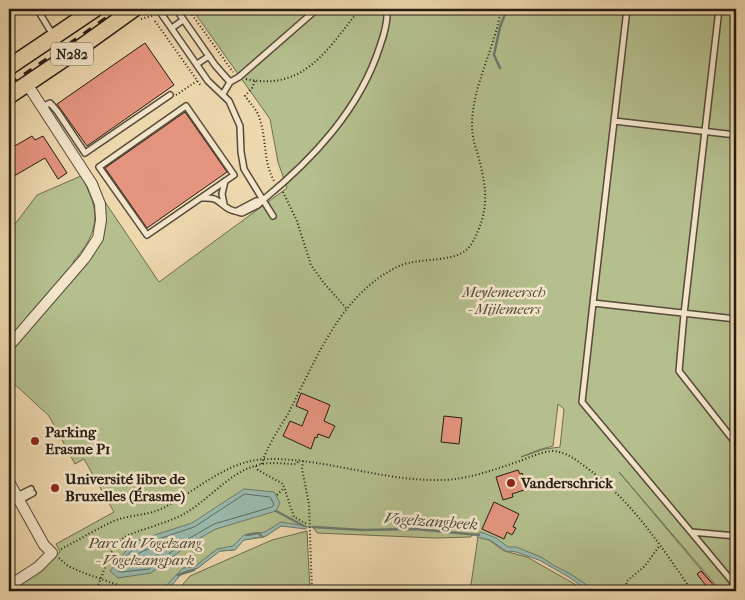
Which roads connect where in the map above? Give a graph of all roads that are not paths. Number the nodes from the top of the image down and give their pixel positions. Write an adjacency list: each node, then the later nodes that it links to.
1 (37, 9): 12 (lane)
2 (95, 9): 12 (main road, N282)
3 (134, 9): 17 (main road, N282)
4 (158, 9): 11 (lane)
5 (176, 9): 10 (lane)
6 (317, 9): 16 (lane)
7 (388, 9): 27 (lane)
8 (627, 9): 22 (lane)
9 (719, 9): 23 (lane)
10 (183, 20): 11 (lane); 13 (lane)
11 (172, 28): 14 (lane)
12 (54, 37): 15 (main road, N282)
13 (209, 56): 14 (lane); 16 (lane)
14 (197, 64): 18 (lane)
15 (9, 67)
16 (230, 82): 18 (lane)
17 (27, 84): 20 (main road, N282); 21 (street)
18 (223, 94): 27 (lane)
19 (170, 95): 21 (lane)
20 (9, 96)
21 (42, 107): 33 (street)
22 (614, 121): 23 (lane); 30 (lane)
23 (705, 132): 24 (lane); 31 (lane)
24 (736, 135)
25 (225, 181): 26 (lane); 26 (lane); 28 (lane)
26 (201, 198): 28 (lane)
27 (263, 200): 28 (lane); 29 (lane)
28 (224, 204)
29 (273, 216)
30 (593, 303): 31 (lane); 38 (lane)
31 (684, 314): 32 (lane); 34 (lane)
32 (736, 320)
33 (9, 346)
34 (736, 442)
35 (9, 482): 37 (street)
36 (32, 491): 37 (lane)
37 (18, 499): 40 (street)
38 (691, 532): 39 (lane); 41 (lane)
39 (736, 536)
40 (9, 586)
41 (736, 586)

